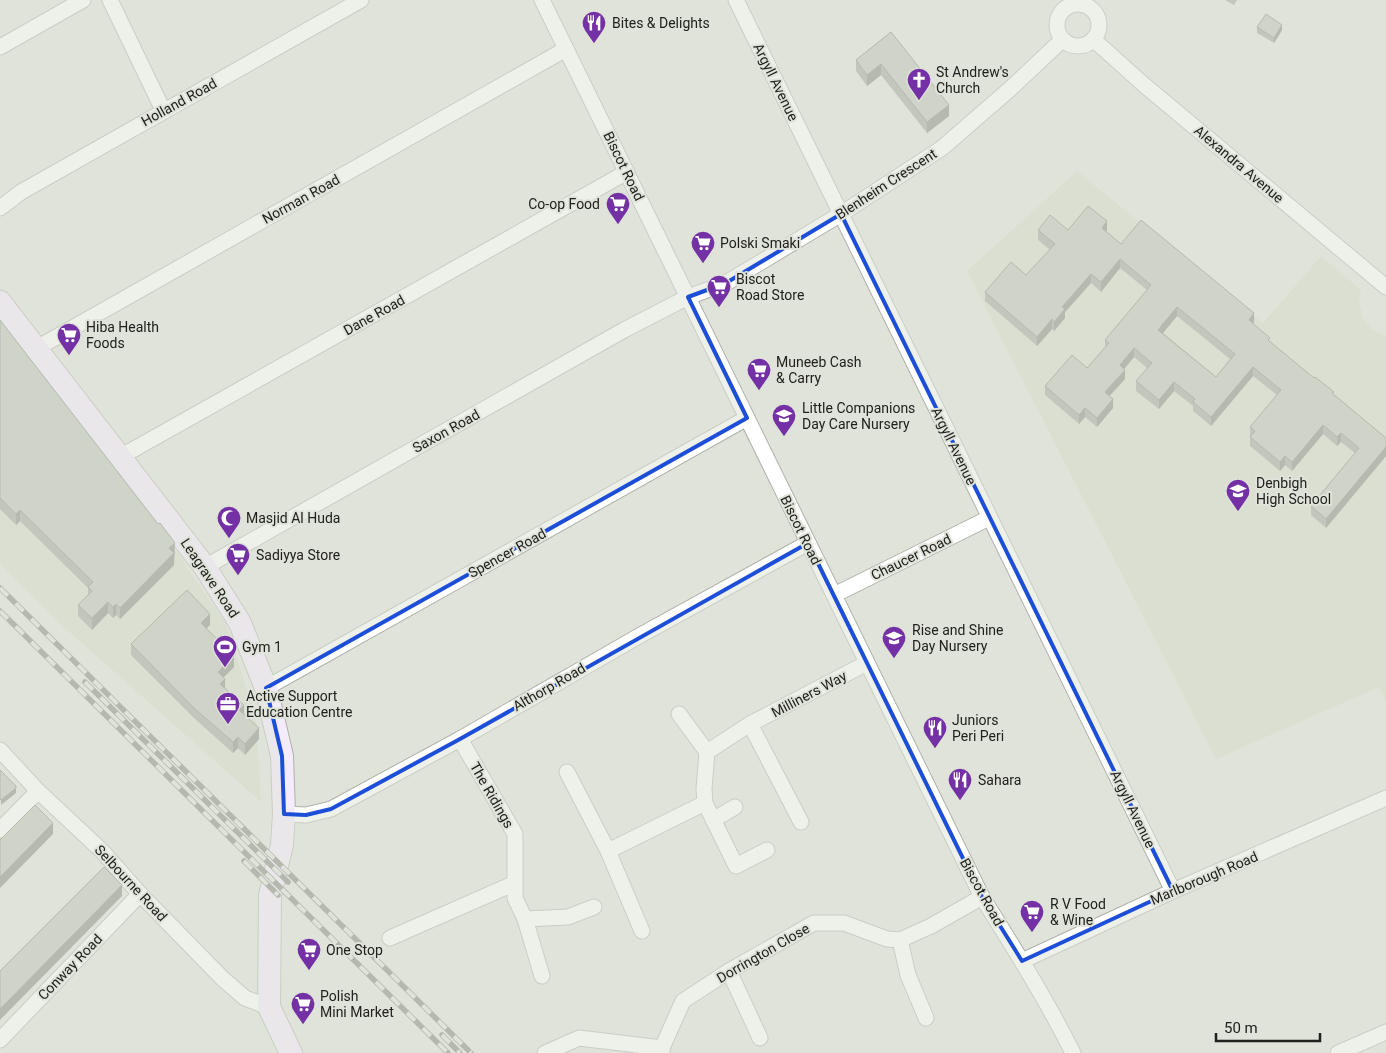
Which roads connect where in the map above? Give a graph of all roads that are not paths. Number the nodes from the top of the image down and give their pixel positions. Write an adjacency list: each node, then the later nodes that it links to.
1 (82, 0): 10 (street)
2 (110, 0): 12 (street)
3 (361, 0): 12 (street, Holland Road)
4 (542, 0): 11 (street, Biscot Road)
5 (736, 0): 15 (street, Argyll Avenue)
6 (1062, 4): 7 (street); 8 (street)
7 (1094, 4): 9 (street)
8 (1062, 40): 9 (street); 15 (street, Blenheim Crescent)
9 (1094, 40): 16 (street, Alexandra Avenue)
10 (0, 47)
11 (566, 49): 13 (street, Biscot Road); 19 (street, Norman Road)
12 (163, 110): 14 (street, Holland Road)
13 (627, 172): 17 (street, Biscot Road); 21 (street, Dane Road)
14 (0, 208)
15 (841, 214): 17 (street, Blenheim Crescent); 22 (street, Argyll Avenue)
16 (1385, 286)
17 (688, 297): 20 (street, Biscot Road); 24 (street, Saxon Road)
18 (0, 302): 19 (main road, Leagrave Road)
19 (37, 348): 21 (main road, Leagrave Road)
20 (747, 418): 23 (street, Biscot Road); 27 (street, Spencer Road)
21 (120, 457): 24 (main road, Leagrave Road)
22 (989, 518): 25 (street, Chaucer Road); 45 (street, Argyll Avenue)
23 (808, 543): 25 (street, Biscot Road); 30 (street, Althorp Road)
24 (205, 567): 27 (main road, Leagrave Road)
25 (834, 595): 26 (street, Biscot Road)
26 (867, 663): 29 (street, Milliners Way); 47 (street, Biscot Road)
27 (266, 688): 38 (main road, Leagrave Road)
28 (679, 714): 32 (street)
29 (750, 724): 32 (street, Milliners Way); 40 (street)
30 (460, 739): 38 (street, Althorp Road); 44 (street, The Ridings)
31 (0, 750): 34 (street, Selbourne Road)
32 (707, 752): 36 (street)
33 (566, 772): 43 (street)
34 (38, 791): 41 (street); 46 (street, Selbourne Road)
35 (1386, 798): 45 (street, Marlborough Road)
36 (705, 803): 39 (street); 43 (street)
37 (735, 807): 39 (street)
38 (284, 814): 56 (main road, Leagrave Road)
39 (713, 820): 42 (street)
40 (801, 822)
41 (0, 830)
42 (767, 850)
43 (608, 852): 50 (street)
44 (515, 883): 49 (street, The Ridings); 51 (street)
45 (1173, 891): 53 (street, Marlborough Road)
46 (140, 894): 56 (street, Selbourne Road); 60 (street, Conway Road)
47 (982, 897): 52 (street); 53 (street, Biscot Road)
48 (594, 908): 49 (street)
49 (525, 919): 55 (street, The Ridings)
50 (642, 931)
51 (390, 938)
52 (900, 940): 54 (street, Dorrington Close); 57 (street)
53 (1022, 961): 64 (street, Biscot Road)
54 (729, 971): 59 (street); 61 (street, Dorrington Close)
55 (542, 976)
56 (270, 1007): 62 (main road, Leagrave Road)
57 (926, 1018)
58 (1386, 1032): 65 (street)
59 (760, 1038)
60 (0, 1040)
61 (662, 1051): 63 (street)
62 (291, 1053)
63 (545, 1053)
64 (1073, 1053)
65 (1338, 1053)

